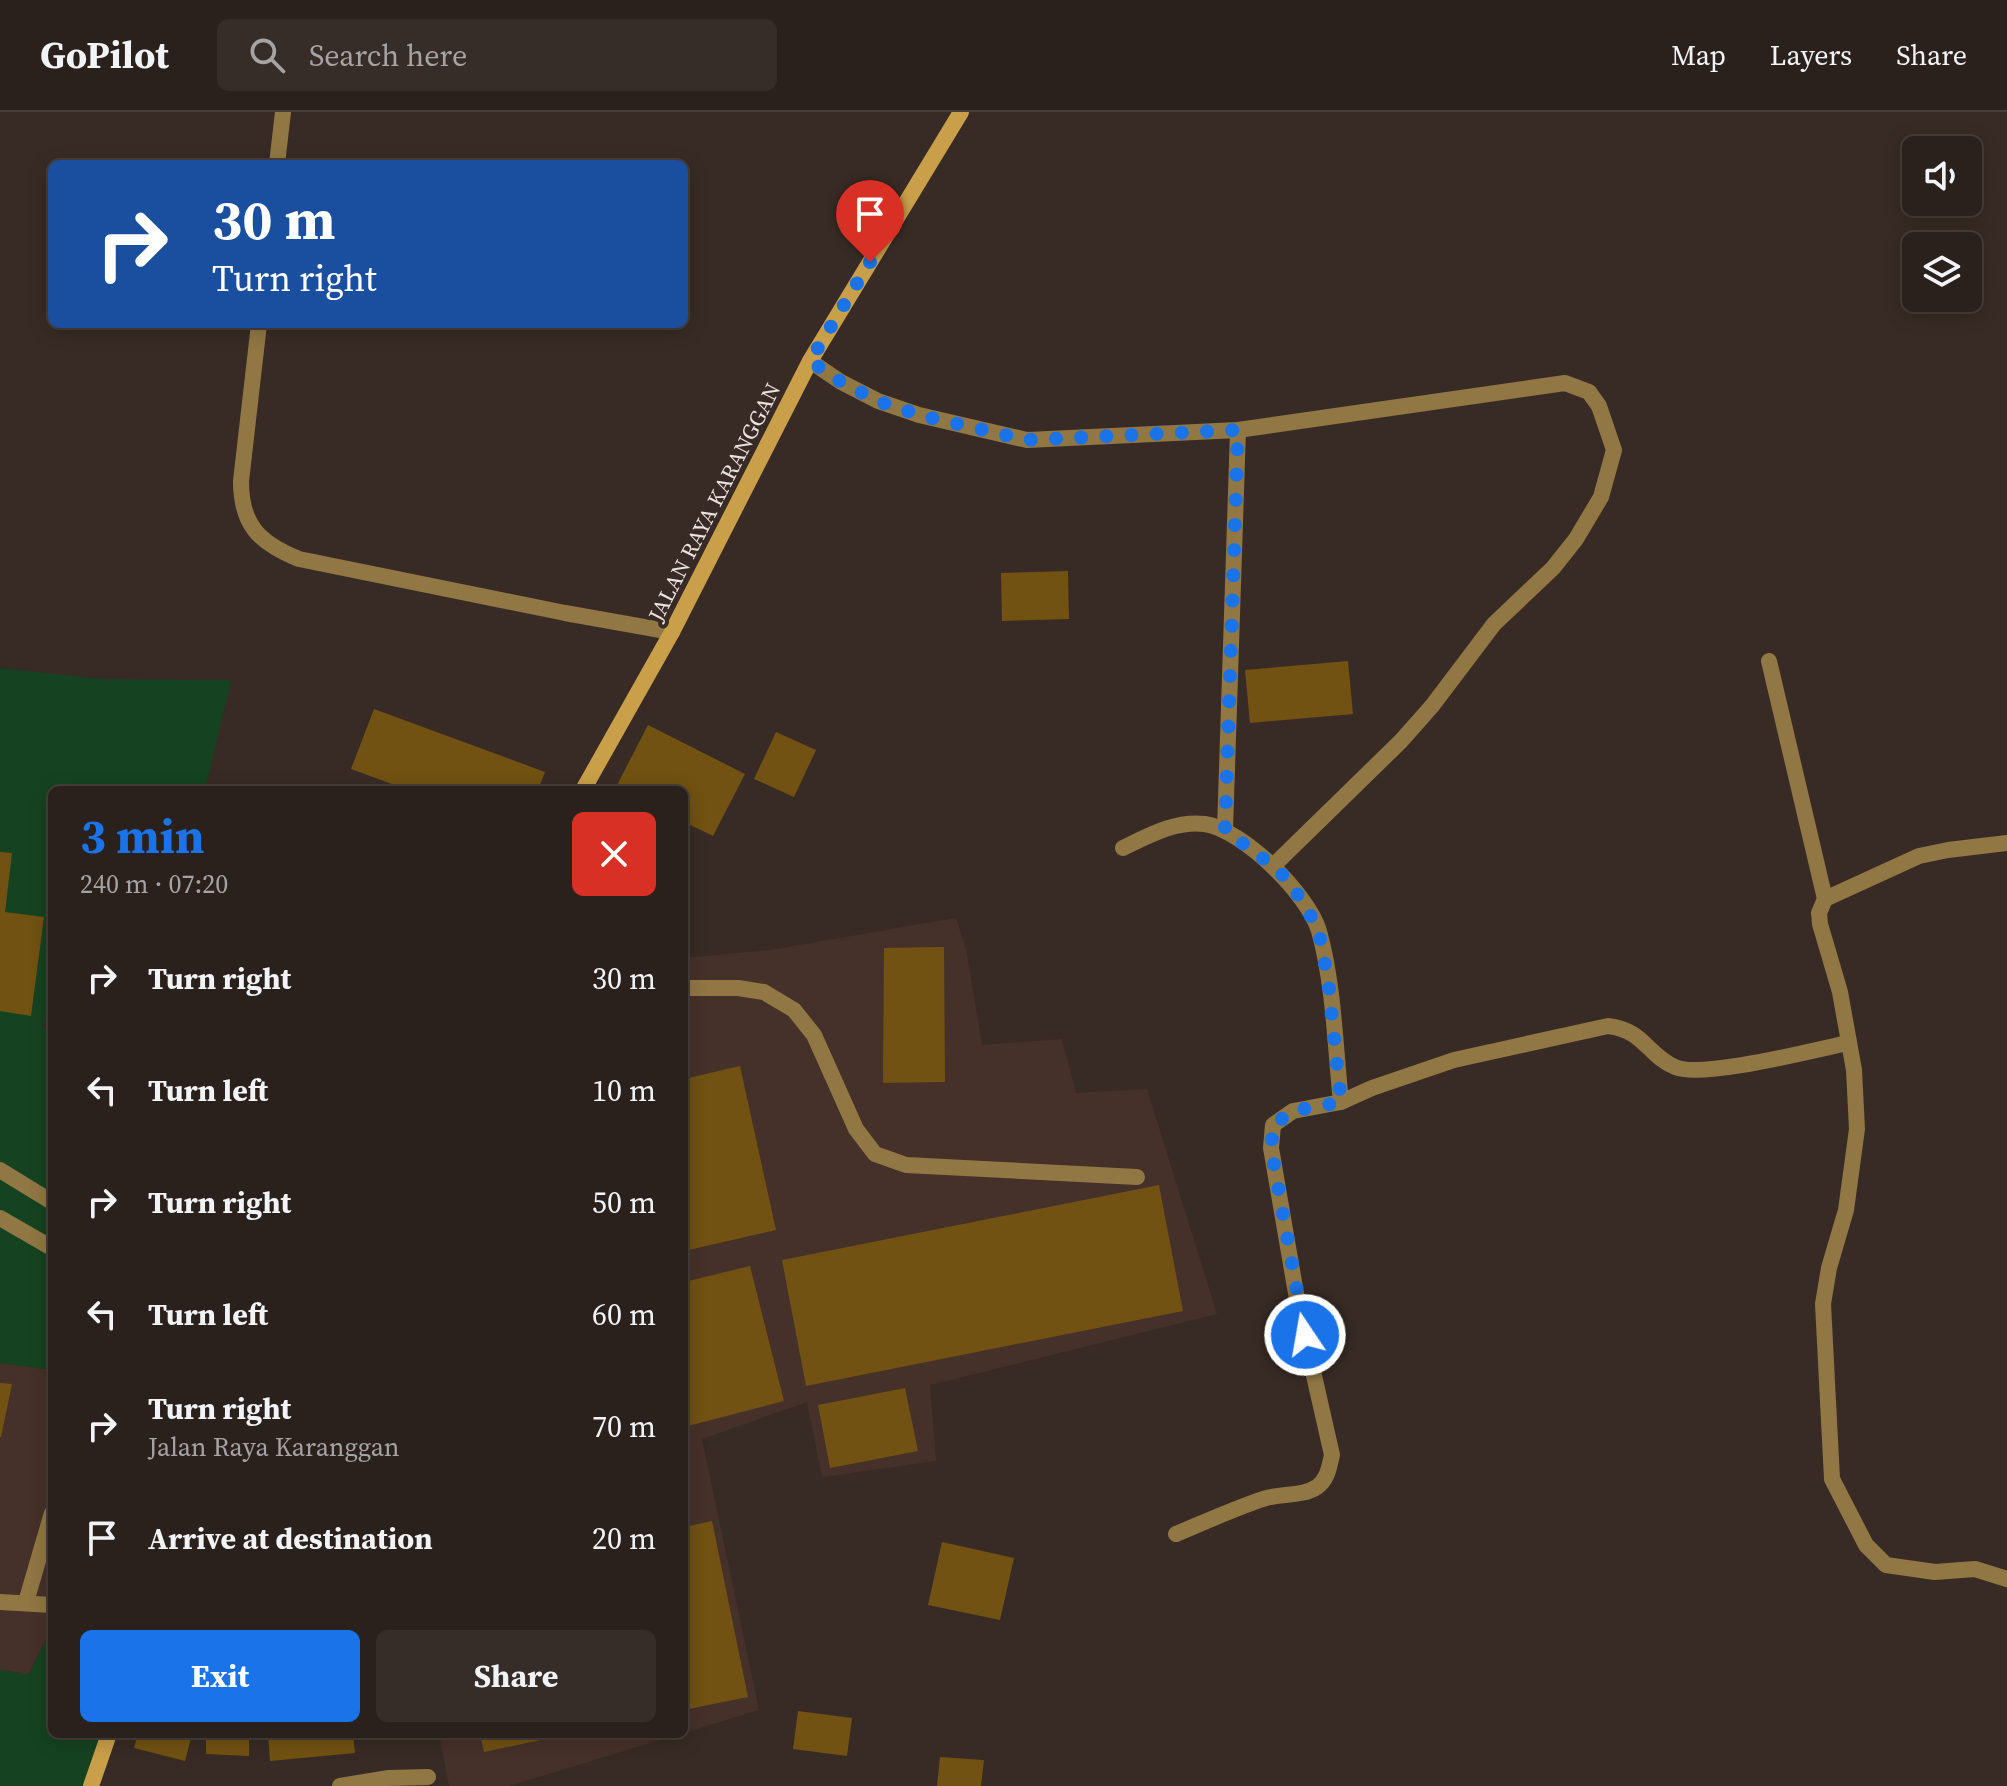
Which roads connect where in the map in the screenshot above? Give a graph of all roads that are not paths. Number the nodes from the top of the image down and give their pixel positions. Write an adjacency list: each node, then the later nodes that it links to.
1 (283, 112): 3 (street)
2 (961, 112): 5 (street, JALAN RAYA KARANGGAN)
3 (277, 160)
4 (259, 328): 7 (street)
5 (810, 361): 6 (street); 7 (street, JALAN RAYA KARANGGAN)
6 (1238, 430): 10 (street); 13 (street)
7 (672, 632): 9 (street, JALAN RAYA KARANGGAN)
8 (1769, 661): 14 (street)
9 (585, 786)
10 (1225, 830): 12 (street); 13 (street)
11 (2007, 843): 14 (street)
12 (1123, 848)
13 (1273, 866): 17 (street)
14 (1825, 899): 16 (street)
15 (688, 988): 19 (street)
16 (1848, 1043): 17 (street); 25 (street)
17 (1341, 1102): 24 (street)
18 (0, 1170): 20 (street)
19 (1137, 1177)
20 (48, 1200)
21 (0, 1218): 22 (street)
22 (48, 1246)
23 (48, 1527): 27 (street)
24 (1176, 1534)
25 (2007, 1579)
26 (0, 1602): 27 (street)
27 (26, 1602): 28 (street)
28 (48, 1605)
29 (108, 1738): 31 (street)
30 (428, 1777): 32 (street)
31 (91, 1786)
32 (340, 1786)

